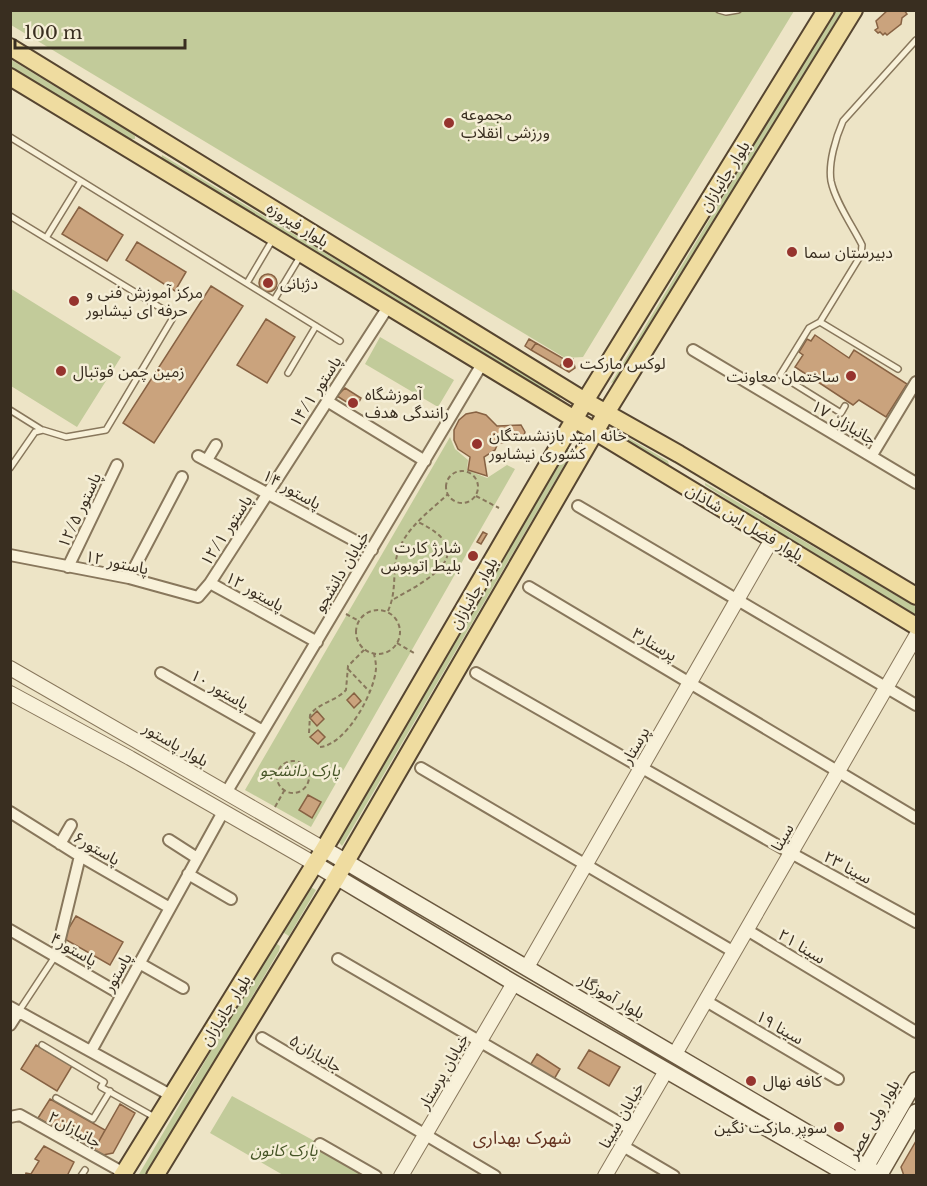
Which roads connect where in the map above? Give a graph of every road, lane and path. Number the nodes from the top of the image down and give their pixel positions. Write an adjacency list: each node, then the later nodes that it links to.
1 (719, 10): 2 (lane)
2 (738, 10)
3 (826, 10): 28 (main road, بلوار جانبازان)
4 (854, 10): 31 (main road, بلوار جانبازان)
5 (916, 40): 19 (lane)
6 (10, 47): 9 (main road, بلوار فیروزه)
7 (10, 77): 10 (main road, بلوار فیروزه)
8 (10, 137): 11 (lane)
9 (156, 137): 10 (main road); 28 (main road, بلوار فیروزه)
10 (145, 159): 13 (main road, بلوار فیروزه)
11 (81, 181): 14 (lane); 16 (lane)
12 (10, 216): 14 (lane)
13 (274, 237): 15 (main road, بلوار فیروزه); 16 (lane)
14 (46, 238): 33 (lane)
15 (302, 254): 17 (lane); 18 (main road, بلوار فیروزه)
16 (247, 284): 17 (lane)
17 (274, 300): 20 (lane)
18 (388, 307): 23 (main road, بلوار فیروزه); 27 (street, پاستور ۱۴/۱)
19 (820, 322): 24 (lane); 29 (lane)
20 (316, 326): 21 (lane); 25 (lane)
21 (340, 341)
22 (693, 350): 37 (street, جانبازان ۱۷)
23 (482, 364): 32 (main road, بلوار فیروزه); 38 (street, خیابان دانشجو)
24 (898, 369)
25 (288, 373)
26 (916, 382): 37 (street)
27 (327, 401): 38 (street); 44 (street, پاستور ۱۴/۱)
28 (585, 401): 31 (main road, بلوار فضل ابن شاذان); 32 (main road, بلوار جانبازان)
29 (845, 406)
30 (10, 410): 33 (lane)
31 (606, 413): 34 (main road, بلوار جانبازان); 36 (main road, بلوار فضل ابن شاذان)
32 (574, 418): 34 (main road, بلوار فضل ابن شاذان); 96 (main road, بلوار جانبازان)
33 (43, 430): 40 (lane)
34 (595, 431): 41 (main road, بلوار فضل ابن شاذان); 100 (main road, بلوار جانبازان)
35 (216, 445): 44 (street, پاستور ۱۴)
36 (679, 454): 41 (main road); 57 (main road, بلوار فضل ابن شاذان)
37 (872, 456): 43 (street, جانبازان ۱۷)
38 (425, 461): 51 (street, خیابان دانشجو)
39 (117, 465): 53 (street, پاستور ۱۲/۵)
40 (10, 468)
41 (668, 474): 50 (main road, بلوار فضل ابن شاذان)
42 (182, 477): 54 (street)
43 (916, 483)
44 (268, 492): 51 (street, پاستور ۱۴); 55 (street, پاستور ۱۲/۱)
45 (448, 494): 46 (path); 46 (path); 49 (path)
46 (476, 496): 48 (path)
47 (578, 506): 59 (street)
48 (499, 508)
49 (418, 522): 58 (path); 58 (path)
50 (772, 539): 59 (street, پرستار); 63 (main road, بلوار فضل ابن شاذان)
51 (372, 550): 65 (street, خیابان دانشجو)
52 (10, 555): 53 (street, ۱۲ پاستور)
53 (68, 567): 54 (street, ۱۲ پاستور)
54 (129, 578): 55 (street, ۱۲ پاستور)
55 (210, 583): 65 (street, پاستور ۱۲)
56 (529, 587): 74 (street, پرستار۳)
57 (916, 596)
58 (394, 598): 60 (path)
59 (738, 599): 74 (street, پرستار); 75 (street)
60 (388, 612): 62 (path); 66 (path)
61 (346, 614): 62 (path)
62 (359, 621): 67 (path)
63 (916, 626)
64 (916, 636): 75 (street, سینا)
65 (317, 642): 79 (street, خیابان دانشجو)
66 (397, 643): 68 (path); 69 (path)
67 (364, 650): 68 (path); 71 (path)
68 (374, 654): 76 (path)
69 (414, 654)
70 (10, 668): 81 (street, بلوار پاستور)
71 (348, 669): 76 (path); 80 (path)
72 (161, 672): 79 (street, پاستور ۱۰)
73 (476, 673): 85 (street, سینا ۲۳)
74 (690, 683): 85 (street, پرستار); 86 (street, پرستار۳)
75 (887, 687): 78 (street); 86 (street, سینا)
76 (370, 692): 82 (path)
77 (10, 693): 83 (street)
78 (916, 705)
79 (263, 731): 88 (street, خیابان دانشجو)
80 (309, 733)
81 (139, 742): 83 (street); 88 (street, بلوار پاستور)
82 (320, 747)
83 (130, 758): 90 (street)
84 (421, 768): 102 (street)
85 (641, 768): 97 (street, سینا ۲۳); 102 (street, پرستار)
86 (839, 771): 92 (street, پرستار۳); 97 (street, سینا)
87 (284, 791): 87 (path); 91 (path)
88 (226, 793): 96 (street, بلوار پاستور)
89 (10, 812): 95 (street, پاستور۶)
90 (223, 812): 99 (street, پاستور); 101 (street)
91 (273, 812)
92 (916, 818)
93 (71, 825): 95 (street)
94 (170, 840): 99 (street)
95 (60, 844): 98 (street, پاستور۶)
96 (324, 849): 100 (main road, بلوار آموزگار); 101 (main road, بلوار جانبازان)
97 (791, 853): 107 (street, سینا ۲۳); 109 (street, سینا)
98 (80, 856): 106 (street, پاستور۶); 113 (street)
99 (197, 858): 103 (street, پاستور)
100 (346, 862): 104 (main road, بلوار جانبازان); 116 (main road, بلوار آموزگار)
101 (315, 864): 104 (main road); 110 (main road, بلوار جانبازان)
102 (586, 864): 112 (street); 116 (street, پرستار)
103 (188, 874): 105 (street); 106 (street, پاستور)
104 (337, 878): 111 (main road, بلوار جانبازان); 117 (main road)
105 (231, 899)
106 (170, 908): 115 (street, پاستور)
107 (916, 922)
108 (10, 930): 113 (street, پاستور۴)
109 (747, 930): 112 (street, سینا); 123 (street, سینا ۲۱)
110 (269, 938): 111 (main road); 133 (main road, بلوار جانبازان)
111 (292, 952): 147 (main road, بلوار جانبازان)
112 (734, 952): 120 (street, سینا)
113 (56, 955): 119 (street, پاستور۴); 121 (lane)
114 (338, 959): 125 (street)
115 (139, 963): 118 (street); 119 (street, پاستور)
116 (527, 967): 128 (main road, بلوار آموزگار)
117 (514, 983): 125 (street, خیابان پرستار); 129 (main road)
118 (183, 988)
119 (122, 995): 127 (street, پاستور)
120 (706, 1001): 128 (street, سینا); 130 (street, سینا ۱۹)
121 (15, 1009): 122 (street); 127 (street)
122 (10, 1024)
123 (916, 1032)
124 (262, 1038): 139 (street, جانبازان۵)
125 (480, 1042): 138 (street); 139 (street, خیابان پرستار)
126 (42, 1045): 132 (lane)
127 (91, 1051): 133 (street)
128 (675, 1054): 140 (main road, بلوار آموزگار)
129 (666, 1071): 138 (street, خیابان سینا); 143 (main road)
130 (838, 1079)
131 (916, 1080): 144 (main road, بلوار ولی عصر)
132 (110, 1092): 134 (lane); 137 (lane)
133 (172, 1096): 137 (main road, بلوار جانبازان)
134 (56, 1098)
135 (916, 1112): 146 (main road, بلوار ولی عصر)
136 (10, 1117): 145 (street, جانبازان۲)
137 (158, 1119): 145 (main road, بلوار جانبازان)
138 (632, 1130): 142 (street, خیابان سینا)
139 (425, 1135): 149 (street, خیابان پرستار); 150 (street, جانبازان۵)
140 (819, 1139): 143 (main road); 144 (main road, بلوار آموزگار)
141 (320, 1144): 148 (street)
142 (622, 1146): 151 (street, خیابان سینا); 152 (street)
143 (810, 1153): 153 (main road)
144 (864, 1171): 146 (main road, بلوار آموزگار)
145 (123, 1174)
146 (880, 1175)
147 (155, 1176)
148 (376, 1176)
149 (401, 1176)
150 (495, 1176)
151 (605, 1176)
152 (674, 1176)
153 (850, 1176)

